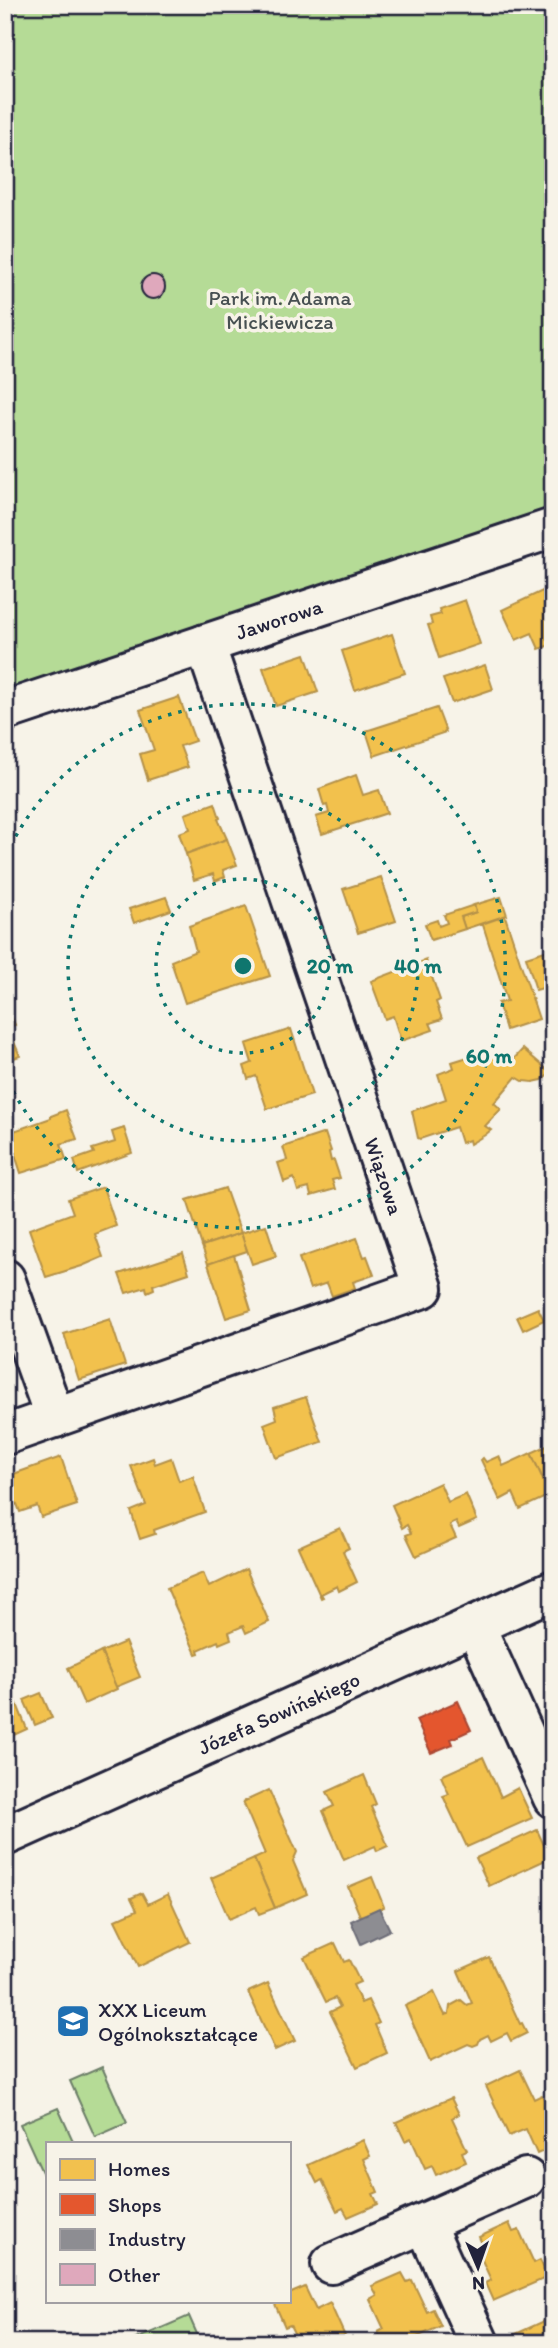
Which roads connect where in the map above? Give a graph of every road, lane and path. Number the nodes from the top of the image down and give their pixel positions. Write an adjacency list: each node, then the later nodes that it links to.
1 (553, 528): 2 (street, Jaworowa)
2 (205, 644): 3 (street, Jaworowa); 5 (street, Wiązowa)
3 (5, 711)
4 (5, 1279): 5 (street)
5 (54, 1418): 6 (street, Wiązowa)
6 (5, 1435)
7 (553, 1590): 8 (street, Józefa Sowińskiego)
8 (475, 1625): 9 (street); 10 (street, Józefa Sowińskiego)
9 (553, 1798)
10 (5, 1836)
11 (526, 2178): 12 (street)
12 (425, 2224): 13 (street); 14 (street)
13 (331, 2263)
14 (479, 2343)

